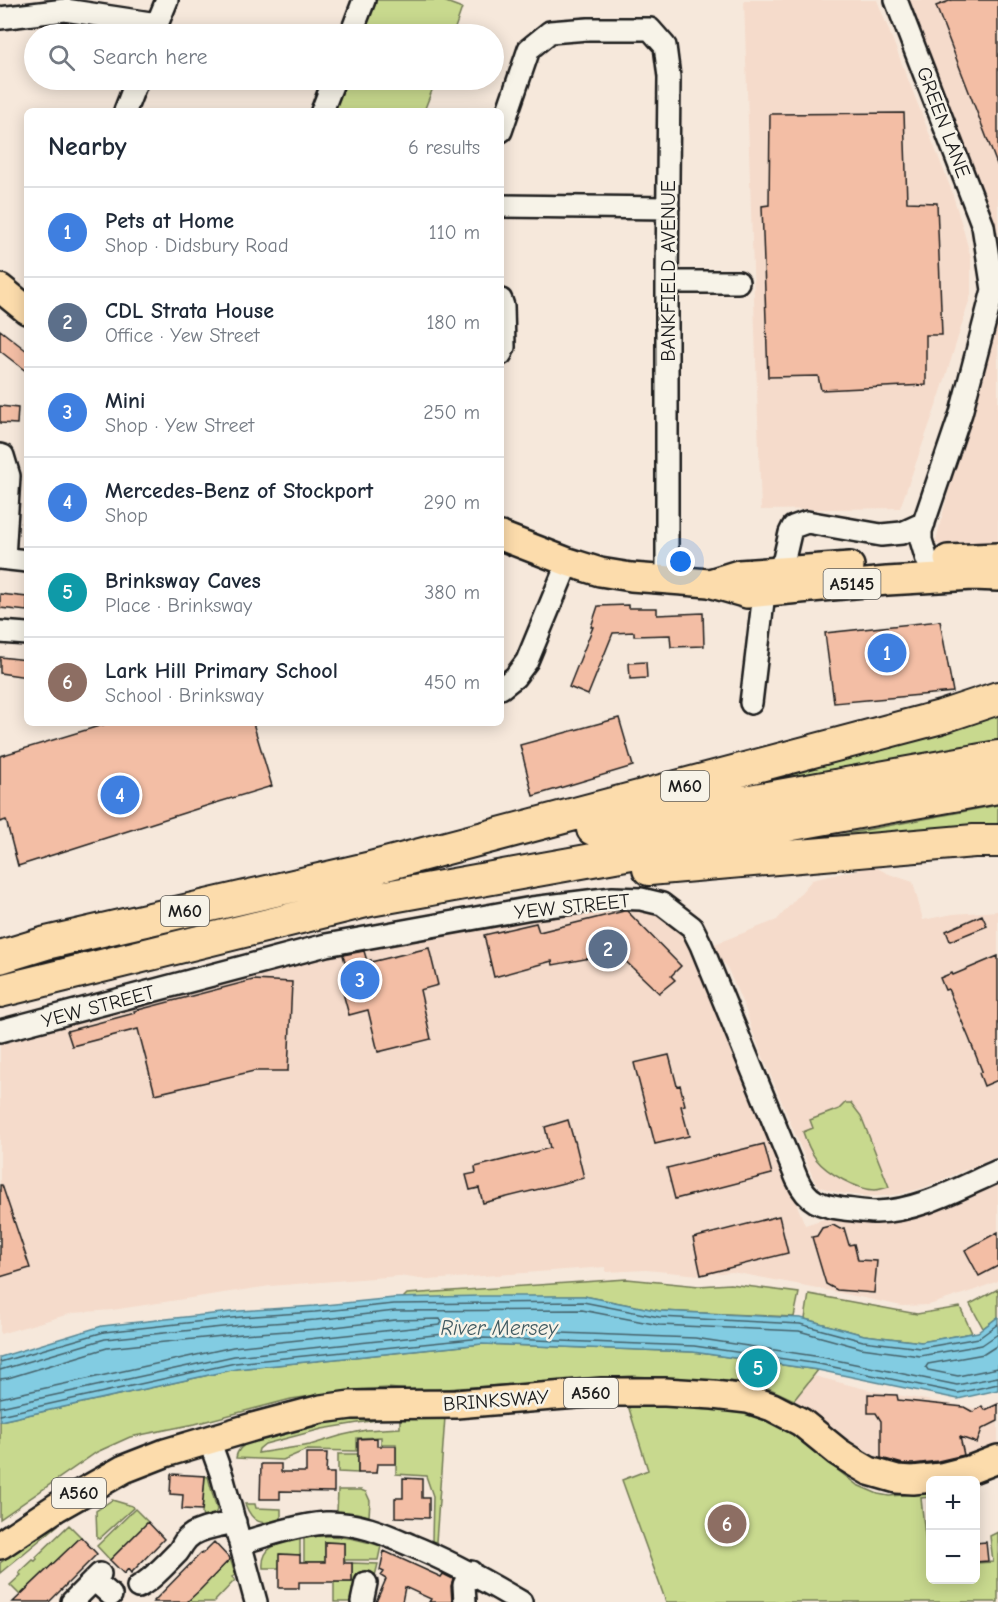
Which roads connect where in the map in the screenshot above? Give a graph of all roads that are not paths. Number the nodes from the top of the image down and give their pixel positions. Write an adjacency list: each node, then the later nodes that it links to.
1 (167, 0): 7 (street)
2 (364, 0): 8 (street)
3 (897, 0): 19 (street, GREEN LANE)
4 (64, 5): 5 (street); 6 (street)
5 (0, 18)
6 (136, 24)
7 (157, 24)
8 (355, 24)
9 (133, 90): 11 (street)
10 (330, 90): 12 (street)
11 (126, 108)
12 (323, 108)
13 (504, 122): 15 (street, BANKFIELD AVENUE)
14 (504, 207): 15 (street)
15 (668, 207): 16 (street, BANKFIELD AVENUE)
16 (667, 282): 17 (street); 30 (street, BANKFIELD AVENUE)
17 (738, 282)
18 (0, 288): 20 (main road)
19 (995, 290): 22 (street, GREEN LANE)
20 (24, 308)
21 (0, 454): 25 (street)
22 (924, 523): 26 (street, GREEN LANE); 31 (street)
23 (504, 537): 28 (main road, A5145)
24 (998, 557): 26 (main road, A5145)
25 (2, 558): 27 (street)
26 (927, 560): 31 (main road, A5145)
27 (24, 561)
28 (568, 562): 30 (main road, A5145); 36 (street)
29 (998, 576): 31 (main road, A5145)
30 (668, 581): 32 (main road, A5145)
31 (770, 582): 32 (main road, A5145); 35 (street)
32 (709, 583): 35 (street)
33 (0, 632): 34 (street)
34 (24, 634)
35 (758, 635): 38 (street)
36 (504, 686)
37 (998, 698): 42 (highway, M60)
38 (751, 703)
39 (998, 757): 42 (highway, M60)
40 (998, 787): 43 (highway, M60)
41 (998, 841): 43 (highway, M60)
42 (370, 868): 44 (highway, M60)
43 (370, 900): 45 (highway, M60)
44 (0, 957)
45 (0, 991)
46 (0, 1031): 47 (street, YEW STREET)
47 (998, 1171)
48 (209, 1440): 49 (main road, BRINKSWAY / A560); 50 (street); 52 (main road, BRINKSWAY / A560)
49 (998, 1459)
50 (235, 1522): 51 (street); 54 (street)
51 (241, 1543): 53 (street); 57 (street)
52 (0, 1545)
53 (471, 1572): 58 (street); 59 (street)
54 (138, 1587)
55 (111, 1595): 56 (street)
56 (72, 1602)
57 (256, 1602)
58 (465, 1602)
59 (521, 1602)

